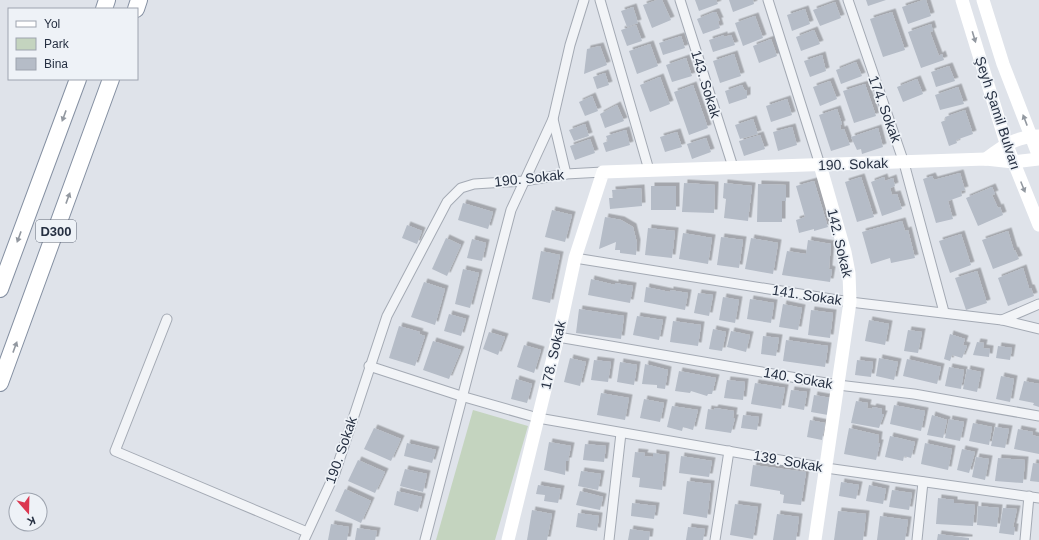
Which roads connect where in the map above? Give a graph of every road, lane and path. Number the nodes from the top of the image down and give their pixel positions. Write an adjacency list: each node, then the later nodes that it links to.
1 (584, 0): 10 (street)
2 (600, 0): 19 (street)
3 (680, 0): 18 (street, 143. Sokak)
4 (768, 0): 17 (street, 142. Sokak)
5 (848, 0): 15 (street, 174. Sokak)
6 (962, 0): 12 (street, Şeyh Şamil Bulvarı, one-way to 12)
7 (982, 0): 11 (street, Şeyh Şamil Bulvarı, one-way to 7)
8 (78, 80): 25 (highway, D300, one-way to 25)
9 (111, 80): 34 (highway, D300, one-way to 9)
10 (553, 118): 21 (street); 22 (street)
11 (1035, 136): 12 (street); 13 (street, Şeyh Şamil Bulvarı)
12 (1006, 143): 14 (street); 16 (street, Şeyh Şamil Bulvarı)
13 (1039, 158): 16 (street, 190. Sokak)
14 (986, 159): 15 (street, 190. Sokak); 16 (street, 190. Sokak)
15 (904, 162): 17 (street, 190. Sokak); 28 (street, 174. Sokak)
16 (1013, 162): 23 (street, Şeyh Şamil Bulvarı, one-way to 23)
17 (820, 165): 18 (street, 190. Sokak); 26 (street, 142. Sokak)
18 (733, 167): 19 (street, 190. Sokak)
19 (649, 170): 20 (street, 190. Sokak)
20 (602, 172): 21 (street, 190. Sokak); 24 (street, 178. Sokak)
21 (566, 174): 22 (street, 190. Sokak)
22 (524, 181): 33 (street, 190. Sokak); 36 (street)
23 (1039, 225)
24 (575, 258): 26 (street, 141. Sokak); 32 (street, 178. Sokak)
25 (0, 288)
26 (850, 302): 28 (street, 141. Sokak); 35 (street, 142. Sokak)
27 (1039, 304): 30 (street)
28 (944, 312): 30 (street, 141. Sokak)
29 (167, 319): 45 (street)
30 (1002, 320): 31 (street, 141. Sokak)
31 (1039, 329)
32 (558, 337): 35 (street, 140. Sokak); 38 (street, 178. Sokak)
33 (369, 366): 36 (street, 139. Sokak); 45 (street, 190. Sokak)
34 (0, 383)
35 (838, 385): 37 (street, 140. Sokak); 41 (street, 142. Sokak)
36 (462, 396): 38 (street, 139. Sokak); 46 (street)
37 (1039, 416)
38 (538, 418): 39 (street, 139. Sokak); 47 (street, 178. Sokak)
39 (621, 433): 40 (street, 139. Sokak); 48 (street)
40 (729, 451): 41 (street, 139. Sokak); 49 (street)
41 (826, 468): 42 (street, 139. Sokak); 50 (street, 142. Sokak)
42 (923, 482): 43 (street, 139. Sokak); 51 (street)
43 (1029, 496): 44 (street, 139. Sokak); 52 (street)
44 (1039, 498)
45 (305, 536)
46 (425, 540)
47 (508, 540)
48 (609, 540)
49 (716, 540)
50 (815, 540)
51 (917, 540)
52 (1024, 540)

